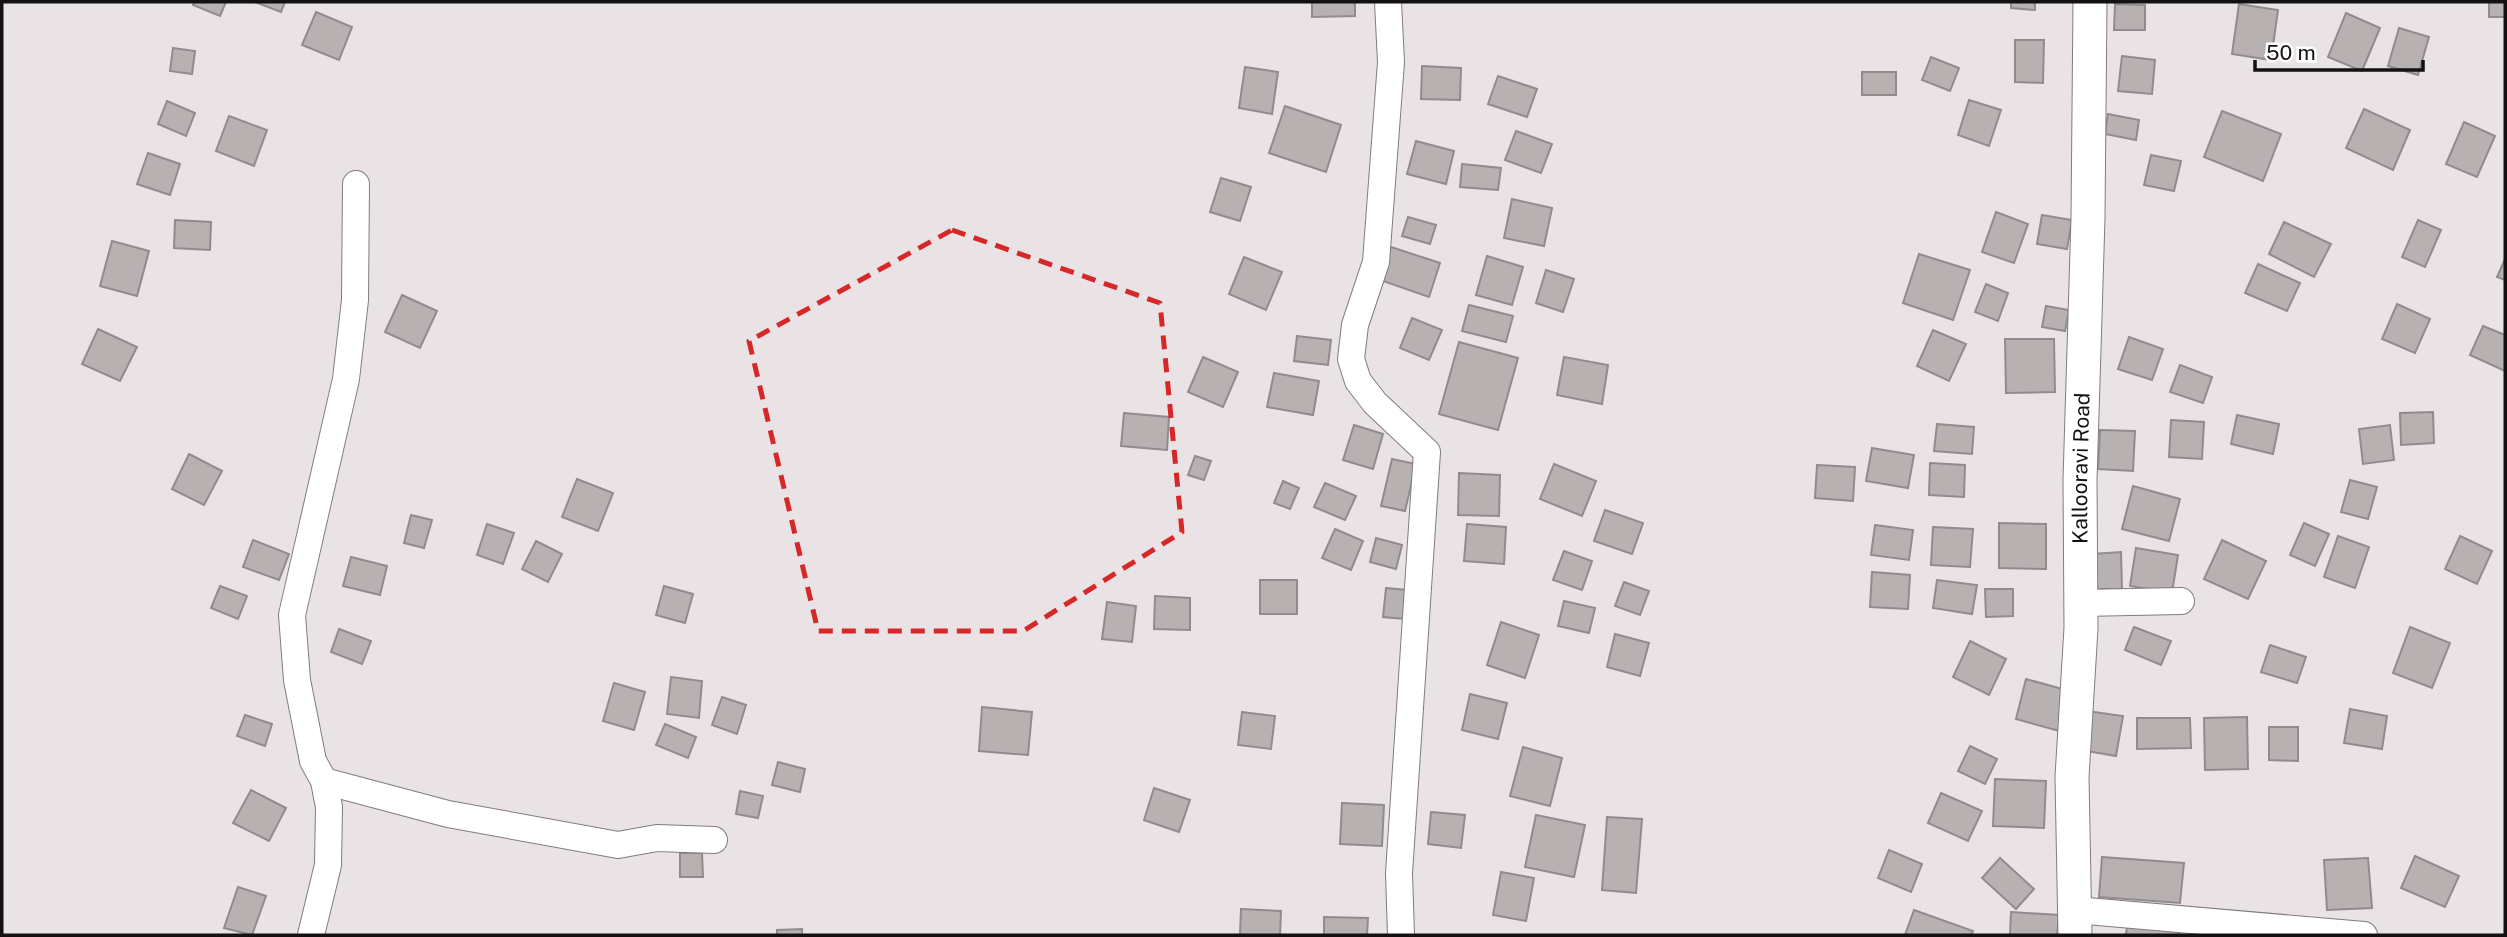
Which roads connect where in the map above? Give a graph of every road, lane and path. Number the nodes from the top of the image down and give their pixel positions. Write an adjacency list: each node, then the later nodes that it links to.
1 (1388, 2): 10 (street)
2 (2090, 2): 5 (main road, Kallooravi Road)
3 (356, 184): 6 (street)
4 (2181, 601): 5 (street)
5 (2081, 603): 8 (main road, Kallooravi Road)
6 (324, 781): 7 (street); 9 (street)
7 (714, 840)
8 (2075, 922): 11 (street)
9 (311, 935)
10 (1401, 935)
11 (2364, 935)

